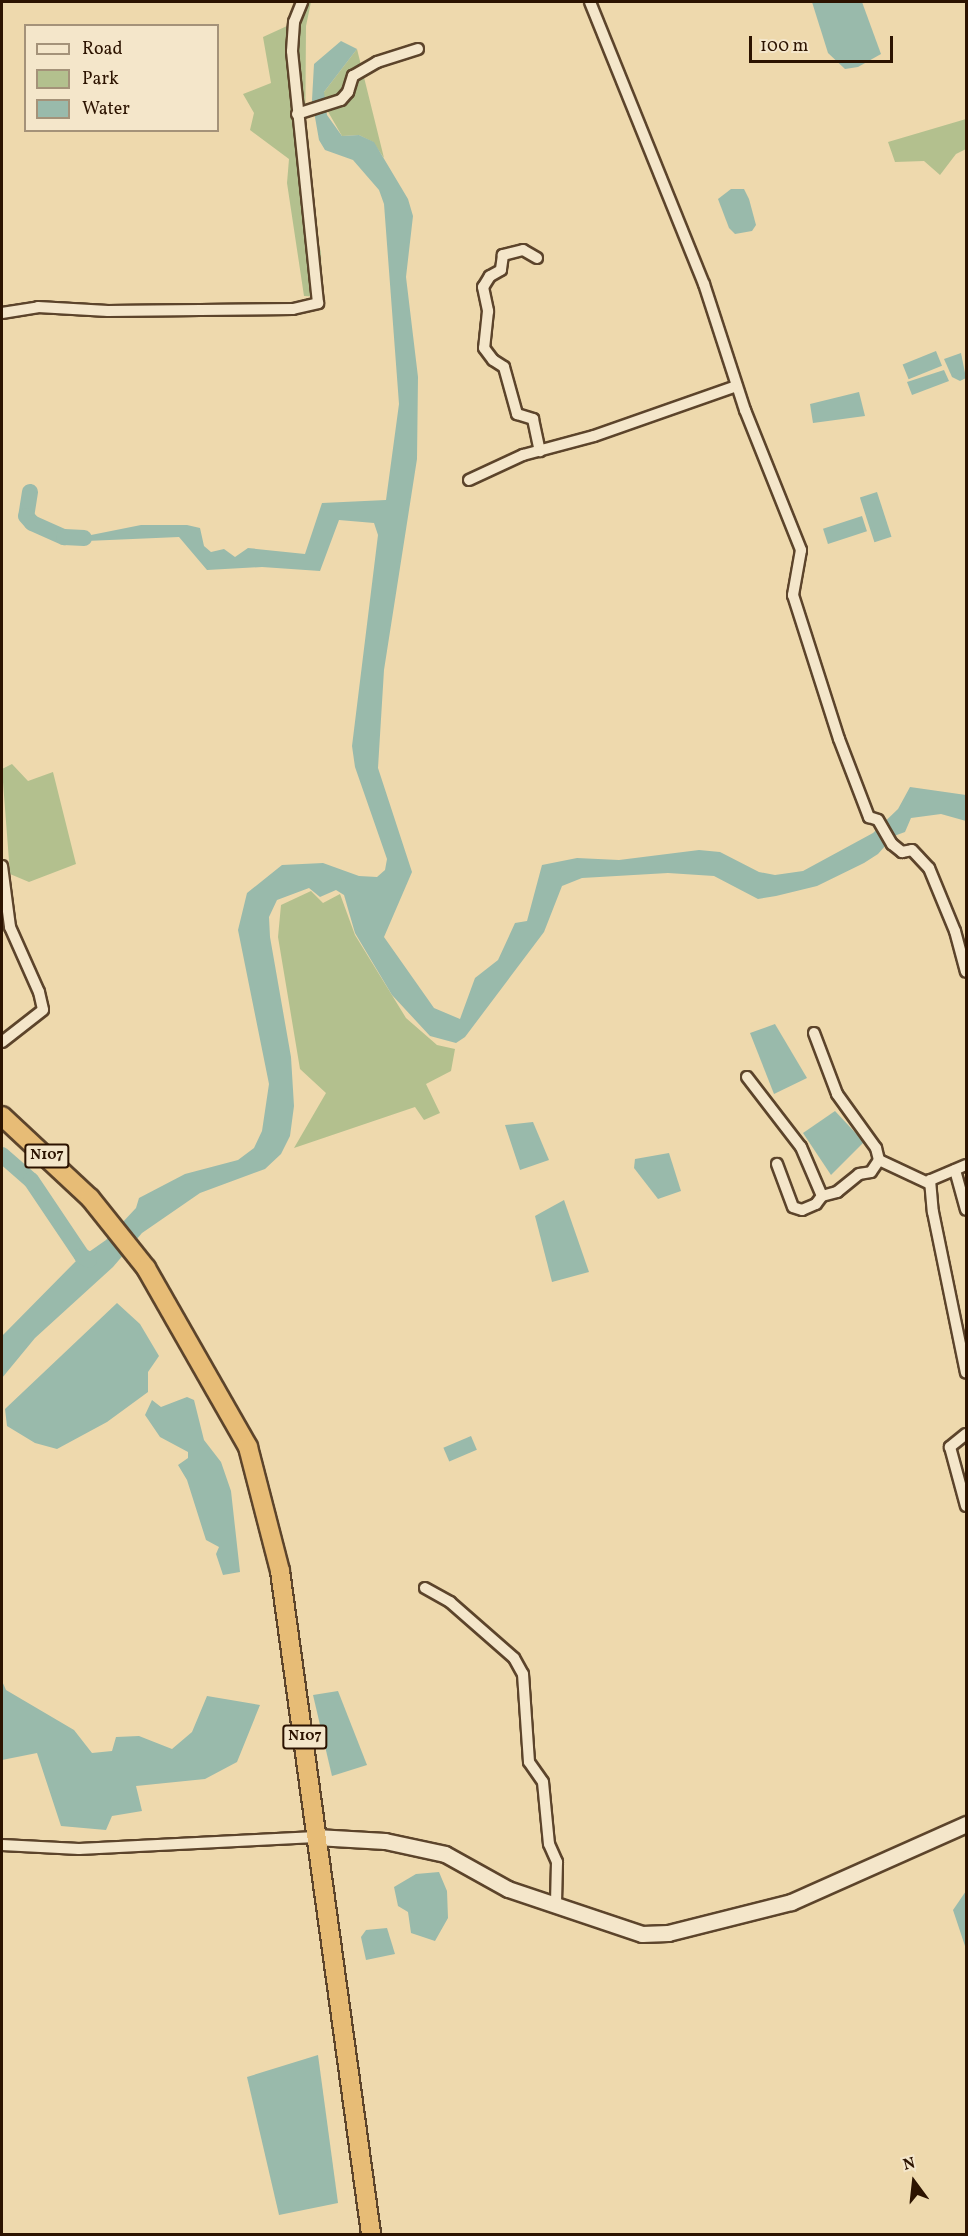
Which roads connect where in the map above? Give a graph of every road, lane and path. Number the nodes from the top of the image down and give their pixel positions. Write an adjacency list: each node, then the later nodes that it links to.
1 (302, 2): 4 (street)
2 (590, 2): 7 (street)
3 (418, 49): 4 (street)
4 (297, 114): 6 (street)
5 (537, 258): 8 (street)
6 (2, 313)
7 (737, 386): 8 (street); 11 (street)
8 (540, 451): 9 (street)
9 (470, 480)
10 (2, 866): 13 (street)
11 (966, 972)
12 (814, 1033): 16 (street)
13 (2, 1042)
14 (747, 1077): 21 (street)
15 (2, 1116): 28 (highway, N107)
16 (879, 1160): 20 (street); 21 (street)
17 (777, 1164): 21 (street)
18 (966, 1165): 19 (street)
19 (955, 1170): 20 (street); 22 (street)
20 (930, 1184): 23 (street)
21 (822, 1196)
22 (966, 1210)
23 (966, 1373)
24 (966, 1434): 25 (street)
25 (966, 1506)
26 (425, 1588): 30 (street)
27 (966, 1824): 30 (main road)
28 (316, 1837): 29 (street); 30 (main road); 31 (highway, N107)
29 (2, 1845)
30 (556, 1904)
31 (371, 2235)

